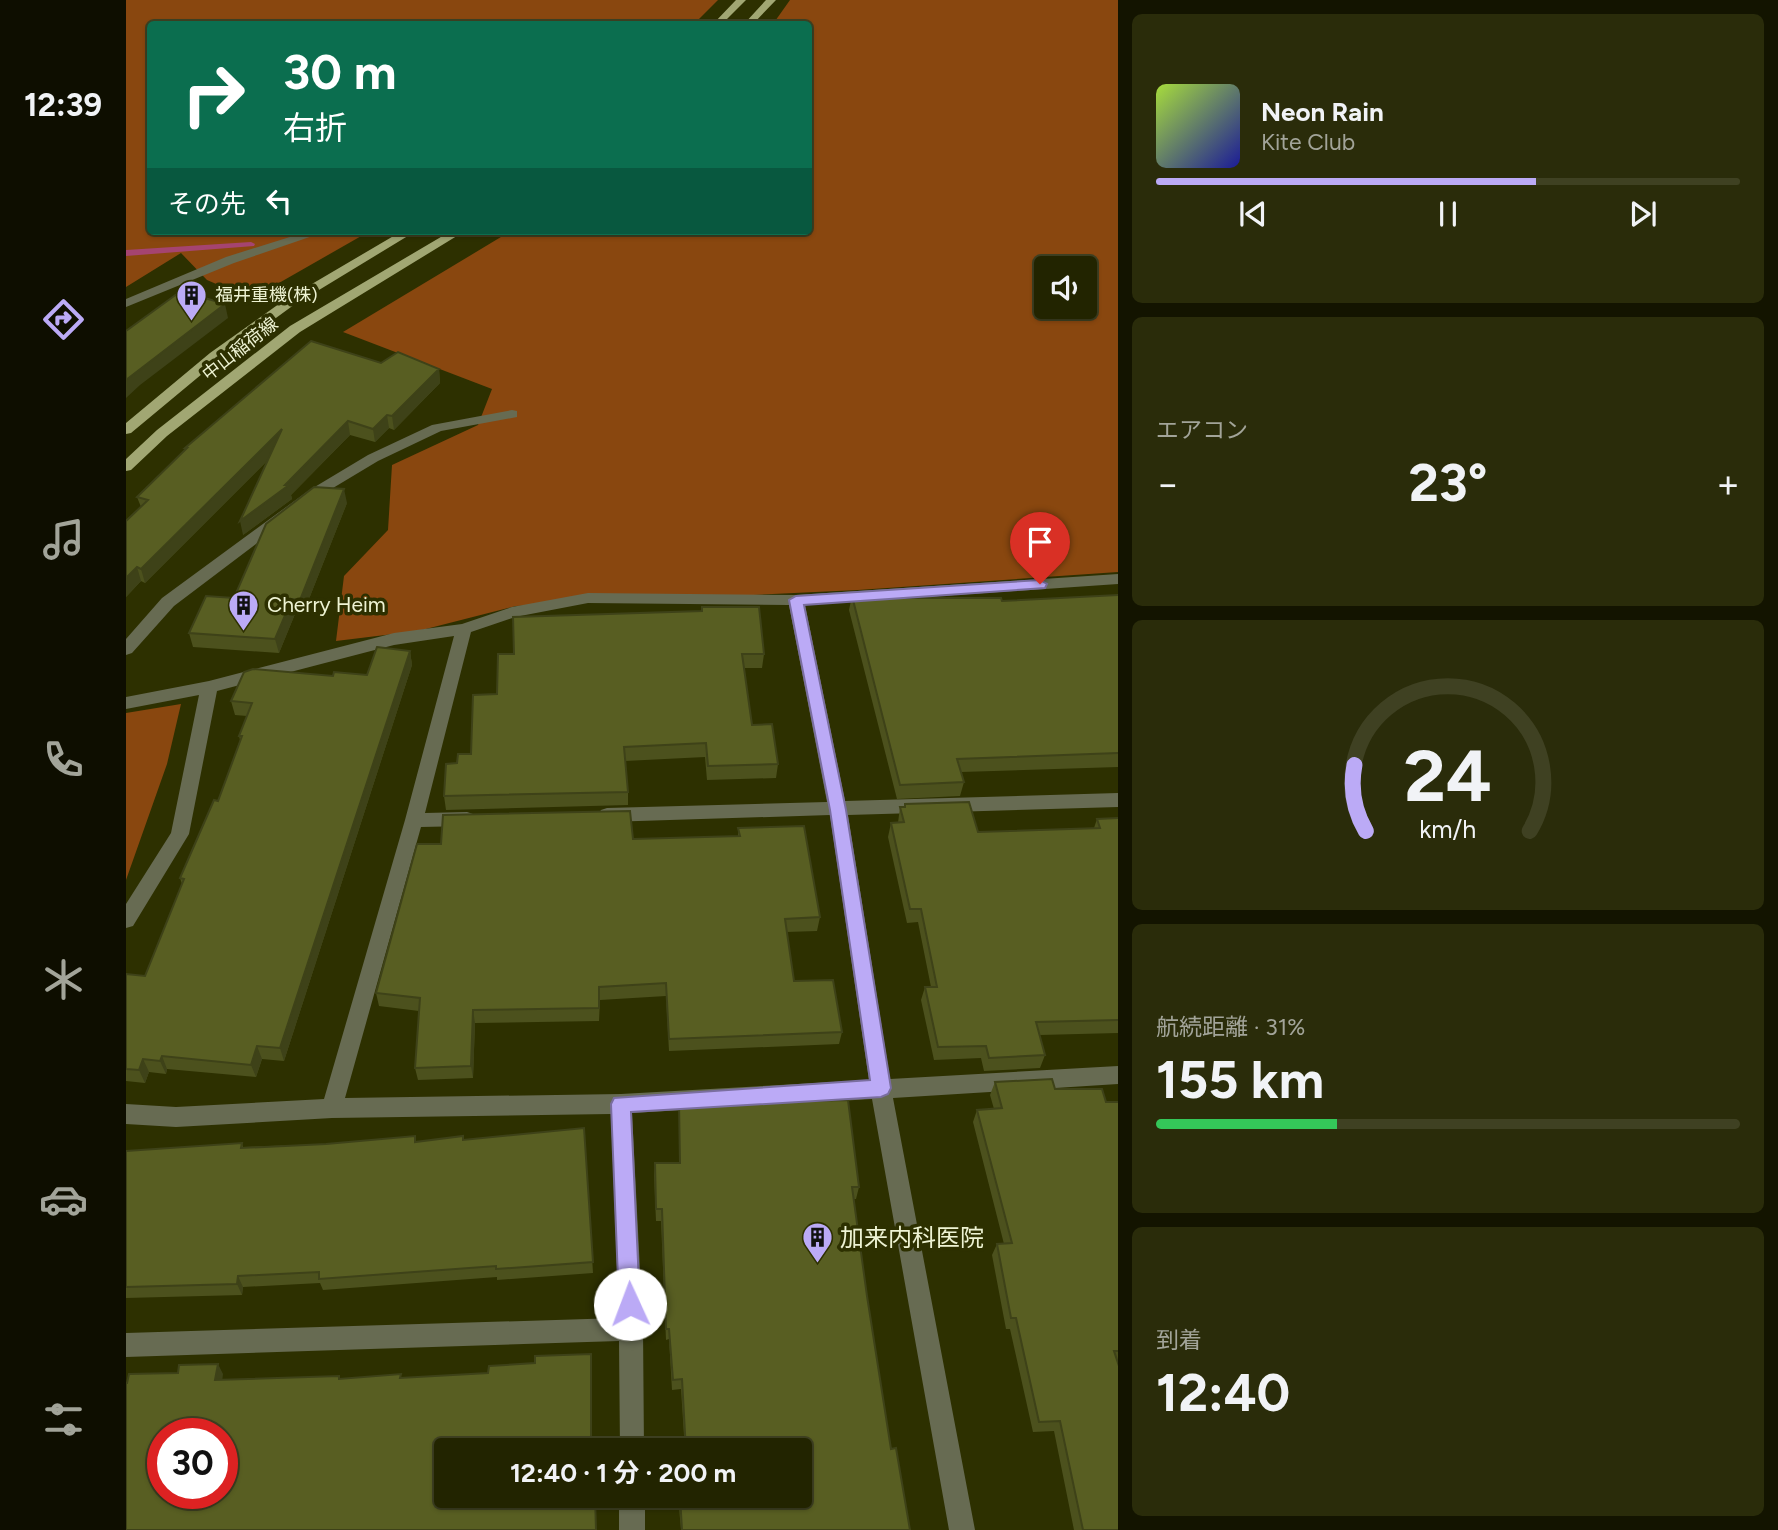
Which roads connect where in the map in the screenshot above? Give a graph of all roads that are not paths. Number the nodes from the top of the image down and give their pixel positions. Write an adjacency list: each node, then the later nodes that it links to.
1 (741, 0): 3 (main road)
2 (771, 0): 4 (main road)
3 (720, 21)
4 (751, 21)
5 (308, 235): 8 (street)
6 (403, 235): 10 (main road, 中山稲荷線)
7 (452, 235): 11 (main road, 中山稲荷線)
8 (126, 303)
9 (512, 414): 15 (street)
10 (126, 429)
11 (126, 467)
12 (1118, 579): 13 (street)
13 (796, 600): 14 (street); 19 (street)
14 (464, 629): 16 (street); 22 (street)
15 (126, 649)
16 (209, 687): 17 (street); 23 (street)
17 (126, 703)
18 (1118, 800): 19 (street)
19 (838, 810): 20 (street); 25 (street)
20 (592, 816)
21 (483, 818): 22 (street)
22 (414, 820): 27 (street)
23 (126, 920)
24 (1118, 1075): 25 (street)
25 (881, 1088): 26 (street); 34 (street)
26 (621, 1104): 27 (street); 29 (street)
27 (332, 1108): 28 (street)
28 (126, 1114)
29 (631, 1329): 30 (street); 31 (street)
30 (126, 1345)
31 (632, 1438)
32 (632, 1508): 33 (street)
33 (632, 1530)
34 (961, 1530)

